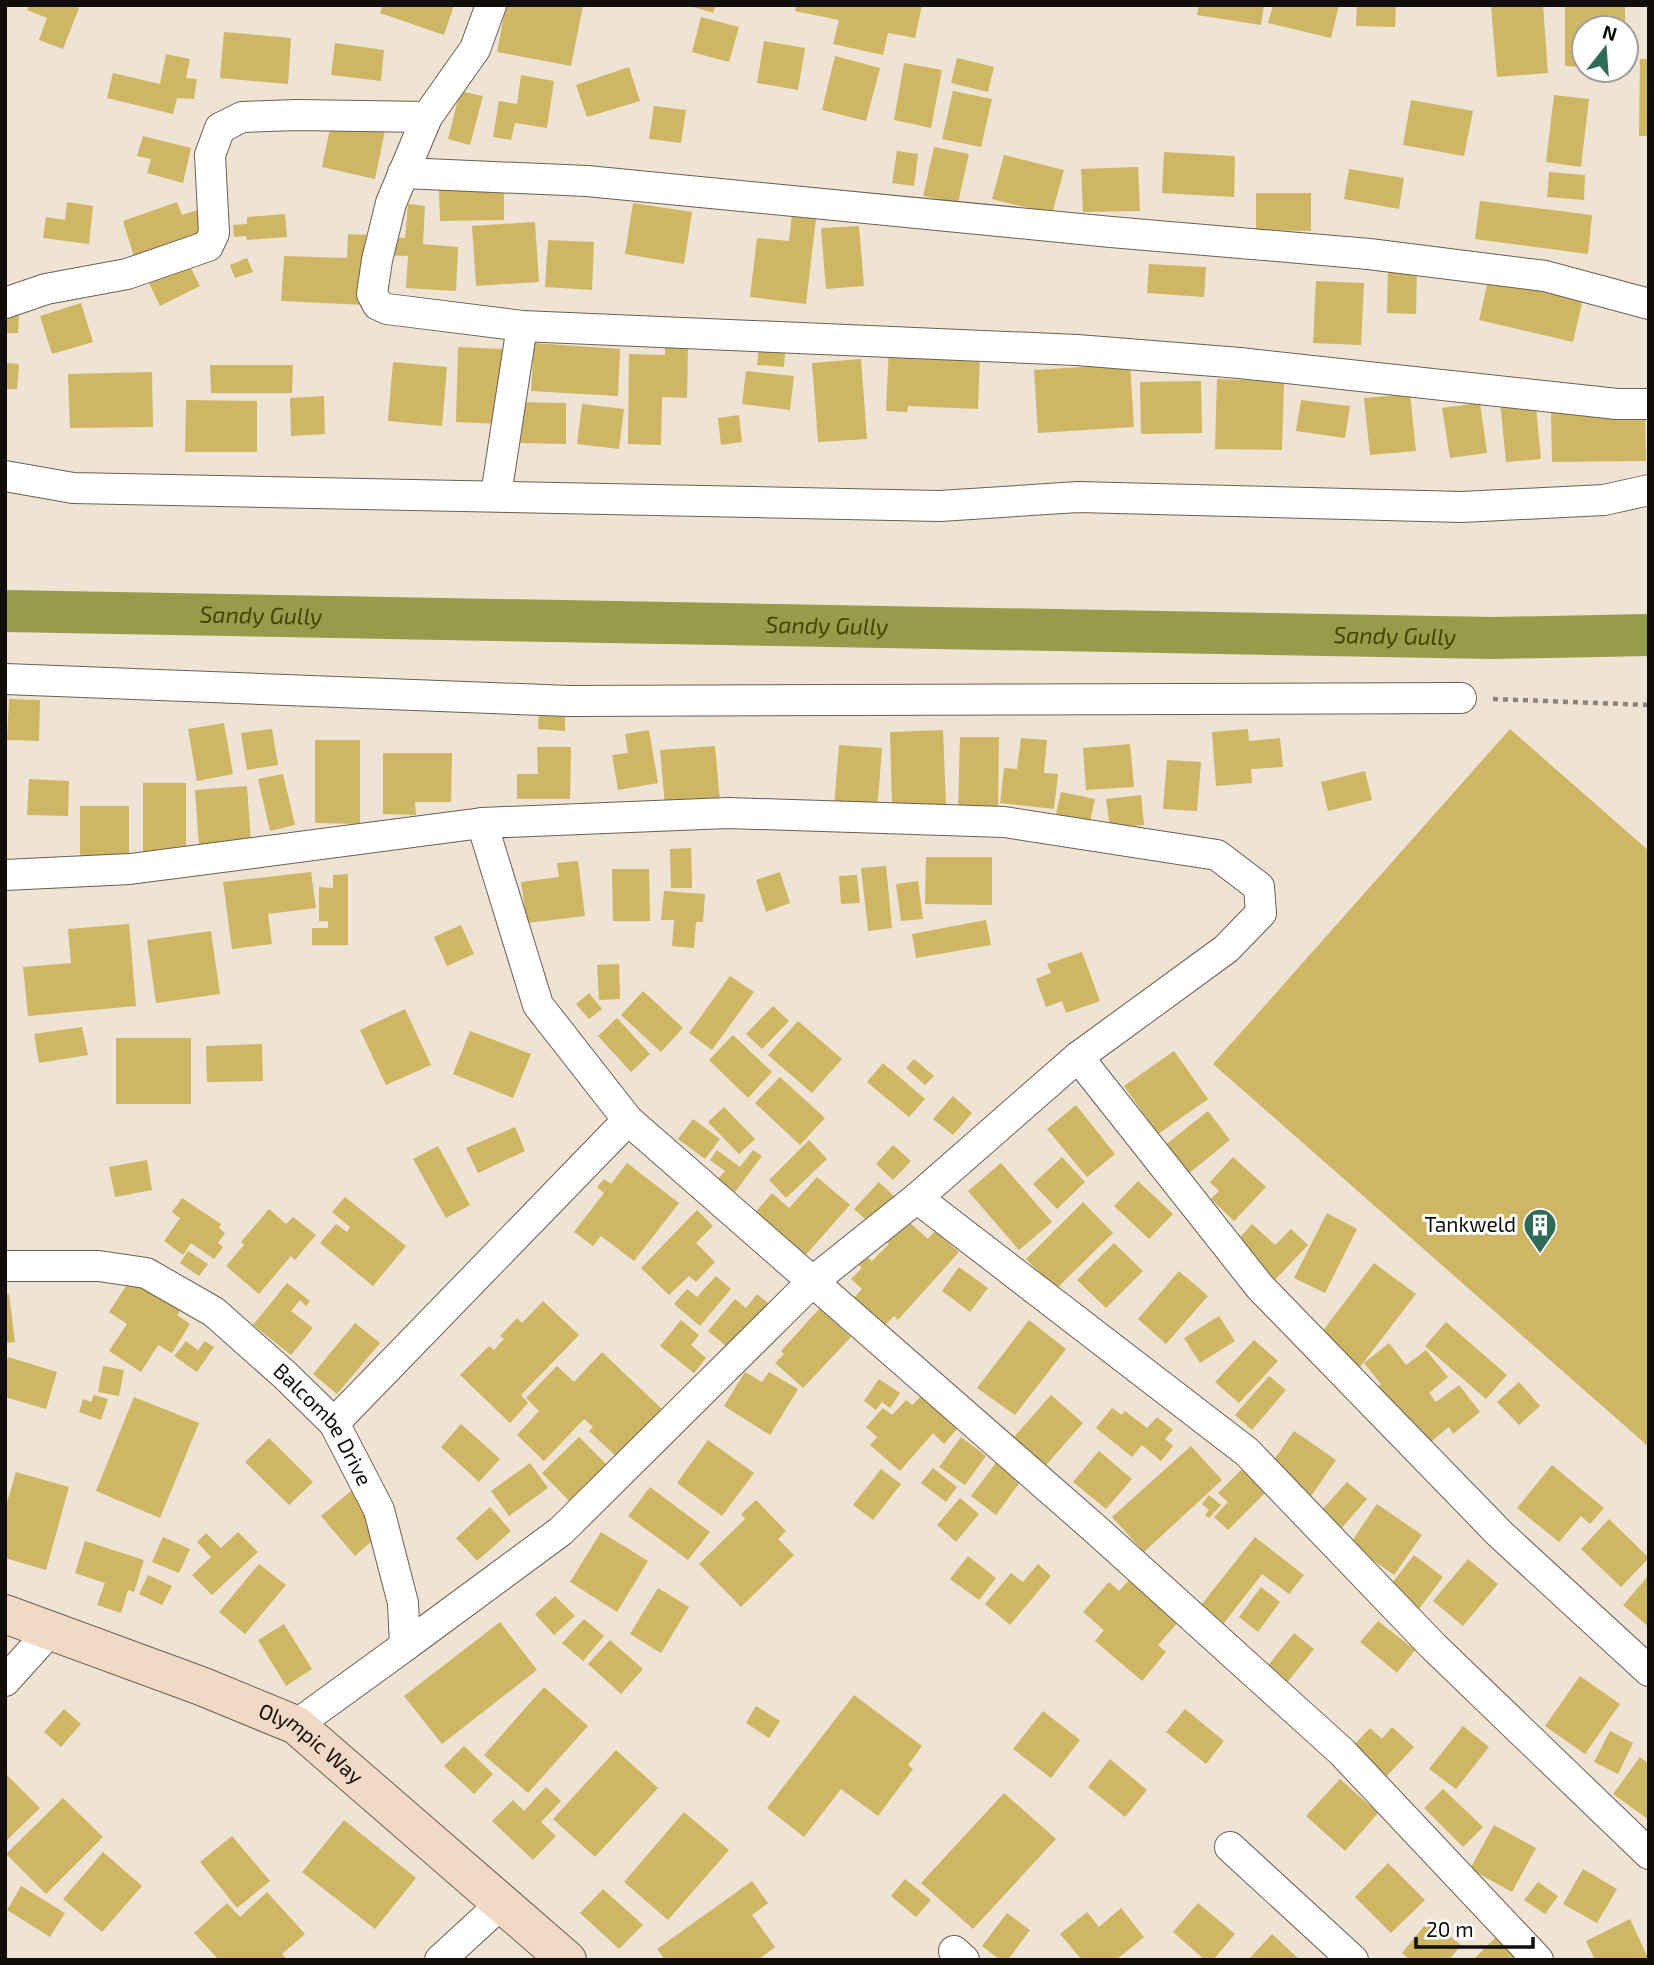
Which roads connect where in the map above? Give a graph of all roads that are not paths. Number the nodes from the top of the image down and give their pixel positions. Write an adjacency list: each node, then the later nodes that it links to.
1 (491, 5): 2 (street)
2 (426, 117): 3 (street); 4 (street)
3 (403, 173): 5 (street); 6 (street)
4 (5, 303)
5 (1649, 304)
6 (522, 326): 7 (street); 10 (street)
7 (1649, 404)
8 (5, 477): 10 (street)
9 (1649, 490): 10 (street)
10 (496, 495)
11 (5, 679): 12 (street)
12 (1461, 698)
13 (482, 823): 14 (street); 15 (street); 16 (street)
14 (5, 875)
15 (1078, 1057): 17 (street); 24 (street)
16 (628, 1121): 19 (street); 20 (street)
17 (916, 1198): 19 (street); 28 (street)
18 (5, 1266): 20 (street, Balcombe Drive)
19 (812, 1282): 23 (street); 33 (street)
20 (334, 1423): 23 (street, Balcombe Drive)
21 (5, 1614): 22 (street, Olympic Way)
22 (51, 1630): 25 (street); 26 (street, Olympic Way)
23 (405, 1646): 26 (street)
24 (1649, 1671)
25 (5, 1681)
26 (296, 1725): 29 (street, Olympic Way)
27 (1230, 1847): 32 (street)
28 (1649, 1854)
29 (502, 1903): 30 (street); 31 (street, Olympic Way)
30 (440, 1960)
31 (567, 1960)
32 (1353, 1960)
33 (1538, 1960)

